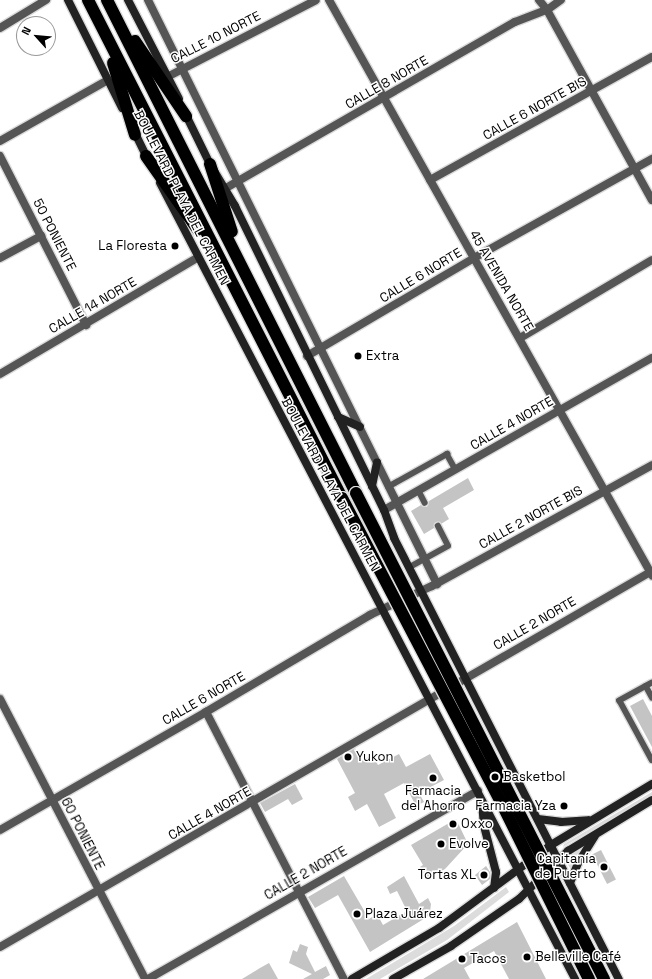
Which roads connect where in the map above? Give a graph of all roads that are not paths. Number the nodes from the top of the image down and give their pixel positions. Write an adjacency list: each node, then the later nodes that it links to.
1 (46, 0): 13 (street)
2 (68, 0): 18 (main road, BOULEVARD PLAYA DEL CARMEN)
3 (88, 0): 14 (highway)
4 (107, 0): 12 (highway)
5 (128, 0): 17 (main road)
6 (148, 0): 16 (street)
7 (316, 0): 16 (street, CALLE 10 NORTE)
8 (330, 0): 20 (street, 45 AVENIDA NORTE)
9 (539, 0): 11 (street)
10 (561, 0): 11 (street, CALLE 8 NORTE)
11 (547, 10): 19 (street); 20 (street, CALLE 8 NORTE)
12 (115, 15): 21 (highway); 39 (highway)
13 (0, 28)
14 (105, 33): 22 (highway); 38 (highway)
15 (652, 57): 19 (street, CALLE 6 NORTE BIS)
16 (184, 70): 17 (street, CALLE 10 NORTE); 30 (street)
17 (169, 76): 21 (main road)
18 (108, 80): 22 (main road, BOULEVARD PLAYA DEL CARMEN); 23 (street)
19 (591, 92): 28 (street); 29 (street, CALLE 6 NORTE BIS)
20 (384, 98): 29 (street, 45 AVENIDA NORTE); 30 (street, CALLE 8 NORTE)
21 (186, 116): 27 (main road)
22 (135, 135): 25 (main road, BOULEVARD PLAYA DEL CARMEN)
23 (0, 141)
24 (0, 156): 33 (street, 50 PONIENTE)
25 (146, 156): 35 (main road, BOULEVARD PLAYA DEL CARMEN); 38 (highway)
26 (652, 159): 28 (street, CALLE 6 NORTE)
27 (210, 164): 31 (main road); 39 (highway)
28 (635, 169): 32 (street); 36 (street, CALLE 6 NORTE)
29 (430, 180): 36 (street, 45 AVENIDA NORTE)
30 (237, 181): 31 (street, CALLE 8 NORTE); 42 (street)
31 (226, 188): 43 (main road)
32 (652, 200)
33 (41, 236): 34 (street); 40 (street, 50 PONIENTE)
34 (0, 258)
35 (197, 258): 40 (street, CALLE 14 NORTE); 65 (main road, BOULEVARD PLAYA DEL CARMEN)
36 (474, 258): 41 (street, 45 AVENIDA NORTE); 42 (street, CALLE 6 NORTE)
37 (652, 260): 41 (street)
38 (223, 267): 98 (highway, bridge)
39 (243, 268): 99 (highway, bridge)
40 (86, 325): 45 (street, CALLE 14 NORTE)
41 (520, 338): 46 (street, 45 AVENIDA NORTE)
42 (319, 348): 43 (street, CALLE 6 NORTE); 48 (street)
43 (307, 356): 47 (main road)
44 (652, 358): 46 (street, CALLE 4 NORTE)
45 (0, 374)
46 (559, 410): 51 (street, CALLE 4 NORTE); 55 (street, 45 AVENIDA NORTE)
47 (338, 417): 48 (main road); 52 (main road)
48 (360, 427): 49 (street)
49 (377, 463): 52 (main road); 53 (street)
50 (652, 465): 55 (street, CALLE 2 NORTE BIS)
51 (456, 470): 53 (lane); 54 (street, CALLE 4 NORTE)
52 (372, 486): 58 (main road)
53 (388, 487): 57 (street)
54 (419, 491): 56 (lane); 57 (street, CALLE 4 NORTE)
55 (604, 491): 62 (street, 45 AVENIDA NORTE); 63 (street, CALLE 2 NORTE BIS)
56 (425, 503)
57 (396, 504): 58 (street, CALLE 4 NORTE); 60 (street)
58 (384, 510): 61 (main road)
59 (438, 526): 60 (lane)
60 (424, 560): 61 (lane); 63 (street)
61 (410, 567): 64 (main road)
62 (652, 573): 66 (street, CALLE 2 NORTE)
63 (437, 584): 64 (street, CALLE 2 NORTE BIS)
64 (422, 591): 65 (street, CALLE 6 NORTE); 66 (main road)
65 (382, 608): 71 (main road, BOULEVARD PLAYA DEL CARMEN); 73 (street, CALLE 6 NORTE)
66 (466, 678): 71 (street, CALLE 2 NORTE); 80 (main road)
67 (652, 683): 68 (lane)
68 (646, 686): 69 (lane); 74 (lane)
69 (652, 697)
70 (0, 699): 72 (street, 60 PONIENTE)
71 (430, 699): 76 (main road, BOULEVARD PLAYA DEL CARMEN); 79 (street, CALLE 4 NORTE)
72 (2, 708): 77 (street, 60 PONIENTE)
73 (206, 712): 77 (street, CALLE 6 NORTE); 79 (street)
74 (652, 760)
75 (652, 784): 81 (main road)
76 (479, 795): 86 (main road, BOULEVARD PLAYA DEL CARMEN); 88 (main road); 91 (street, CALLE 2 NORTE)
77 (51, 800): 82 (street, CALLE 6 NORTE); 89 (street, 60 PONIENTE)
78 (652, 800): 83 (main road)
79 (253, 803): 89 (street, CALLE 4 NORTE); 91 (street)
80 (538, 819): 81 (main road); 84 (main road)
81 (594, 819): 84 (main road)
82 (0, 830)
83 (596, 833): 85 (main road); 87 (main road)
84 (551, 846): 85 (main road); 86 (main road)
85 (559, 860): 87 (main road); 90 (main road)
86 (518, 868): 88 (main road); 90 (main road, BOULEVARD PLAYA DEL CARMEN)
87 (570, 883): 100 (main road)
88 (494, 888): 95 (main road)
89 (98, 891): 92 (street, CALLE 4 NORTE); 93 (street, 60 PONIENTE)
90 (530, 891): 96 (main road); 97 (main road, BOULEVARD PLAYA DEL CARMEN)
91 (298, 893): 93 (street, CALLE 2 NORTE); 94 (street)
92 (0, 947)
93 (146, 979)
94 (344, 979)
95 (352, 979)
96 (394, 979)
97 (575, 979)
98 (589, 979)
99 (604, 979)
100 (619, 979)

